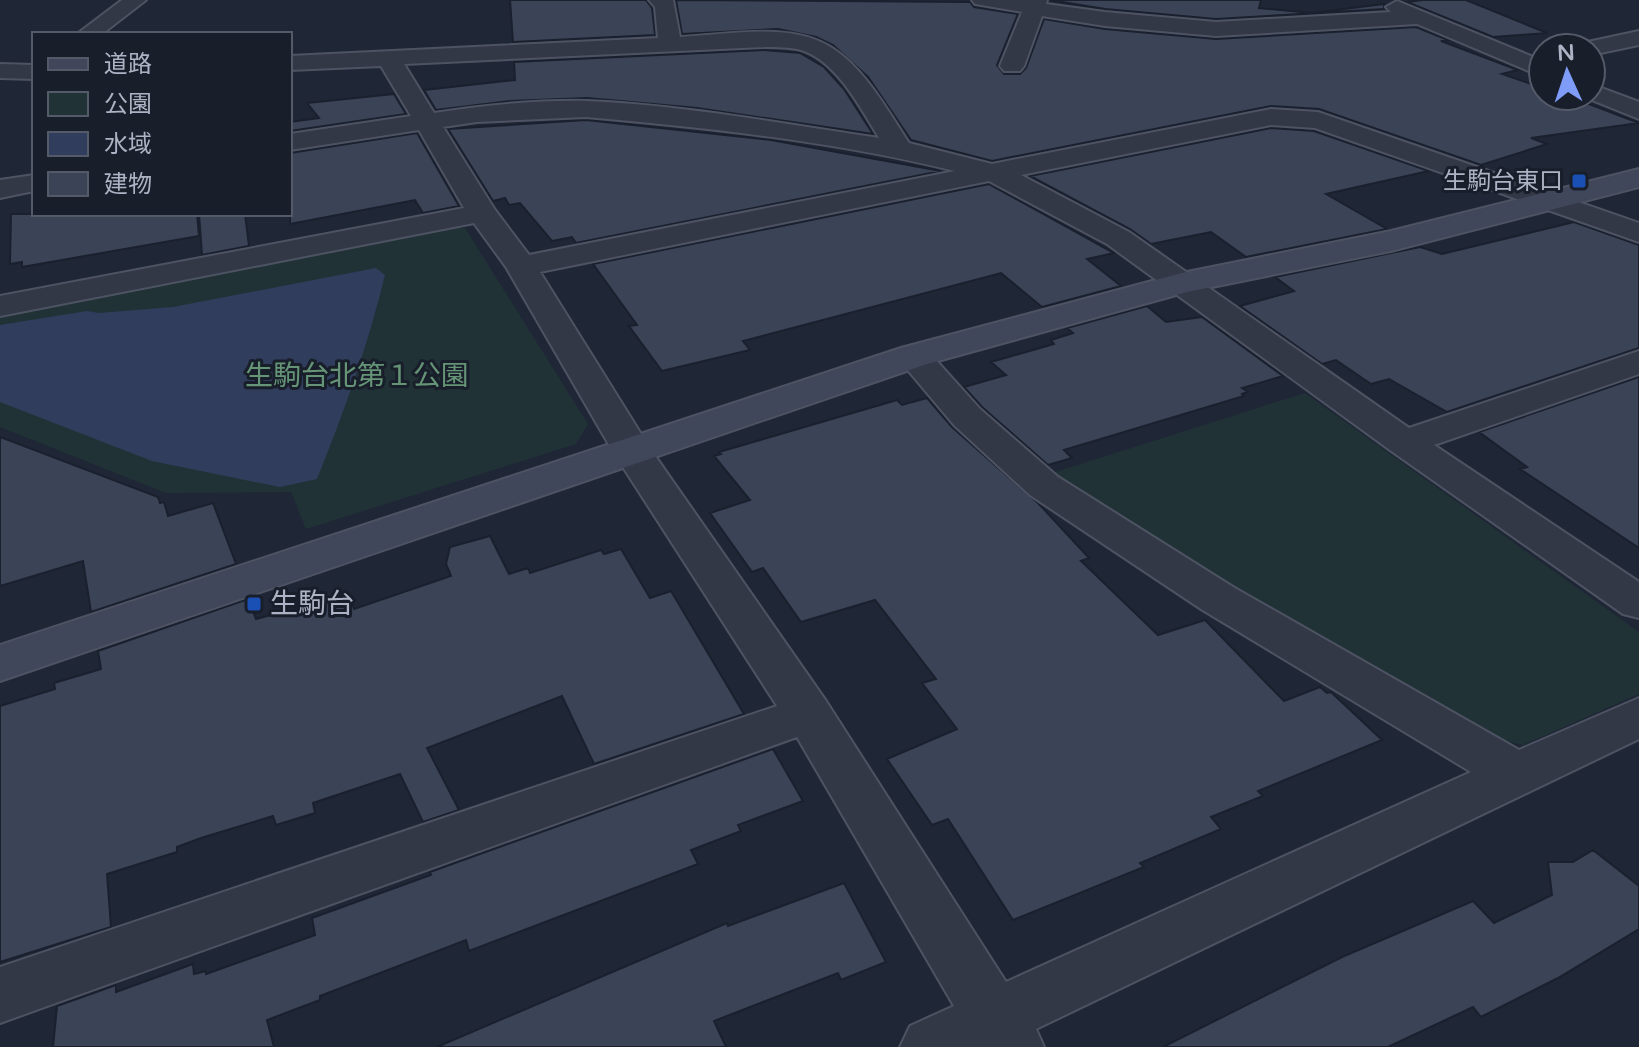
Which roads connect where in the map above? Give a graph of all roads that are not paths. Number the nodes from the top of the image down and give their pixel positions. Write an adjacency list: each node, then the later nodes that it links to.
1 (136, 0): 7 (street)
2 (659, 0): 9 (street)
3 (982, 0): 5 (street)
4 (1383, 0): 6 (street)
5 (1036, 3): 6 (street); 16 (street)
6 (1421, 17): 11 (street)
7 (91, 32)
8 (1639, 38): 10 (street)
9 (670, 45): 13 (street); 23 (street)
10 (1607, 45)
11 (1494, 49): 12 (street); 15 (street)
12 (1527, 50)
13 (389, 59): 14 (street); 21 (street)
14 (292, 63)
15 (1527, 63)
16 (1012, 66)
17 (0, 71): 18 (street)
18 (32, 72)
19 (1607, 98): 20 (street)
20 (1639, 111)
21 (424, 120): 22 (street); 23 (street); 29 (street)
22 (292, 142)
23 (899, 149): 24 (street)
24 (994, 173): 28 (street); 31 (street); 32 (street)
25 (1639, 178): 28 (street)
26 (32, 183): 27 (street)
27 (0, 189)
28 (1556, 201): 30 (street); 32 (street)
29 (482, 213): 31 (street); 33 (street)
30 (1639, 233)
31 (521, 266): 37 (street)
32 (1182, 283): 34 (street); 36 (street)
33 (0, 306)
34 (914, 356): 37 (street); 42 (street)
35 (1639, 362): 36 (street)
36 (1404, 442): 38 (street)
37 (632, 450): 39 (street); 40 (street)
38 (1639, 603)
39 (0, 663)
40 (808, 714): 43 (street); 44 (street)
41 (1639, 717): 42 (street)
42 (1518, 775): 44 (street)
43 (0, 995)
44 (1004, 1032): 45 (street)
45 (932, 1047)

